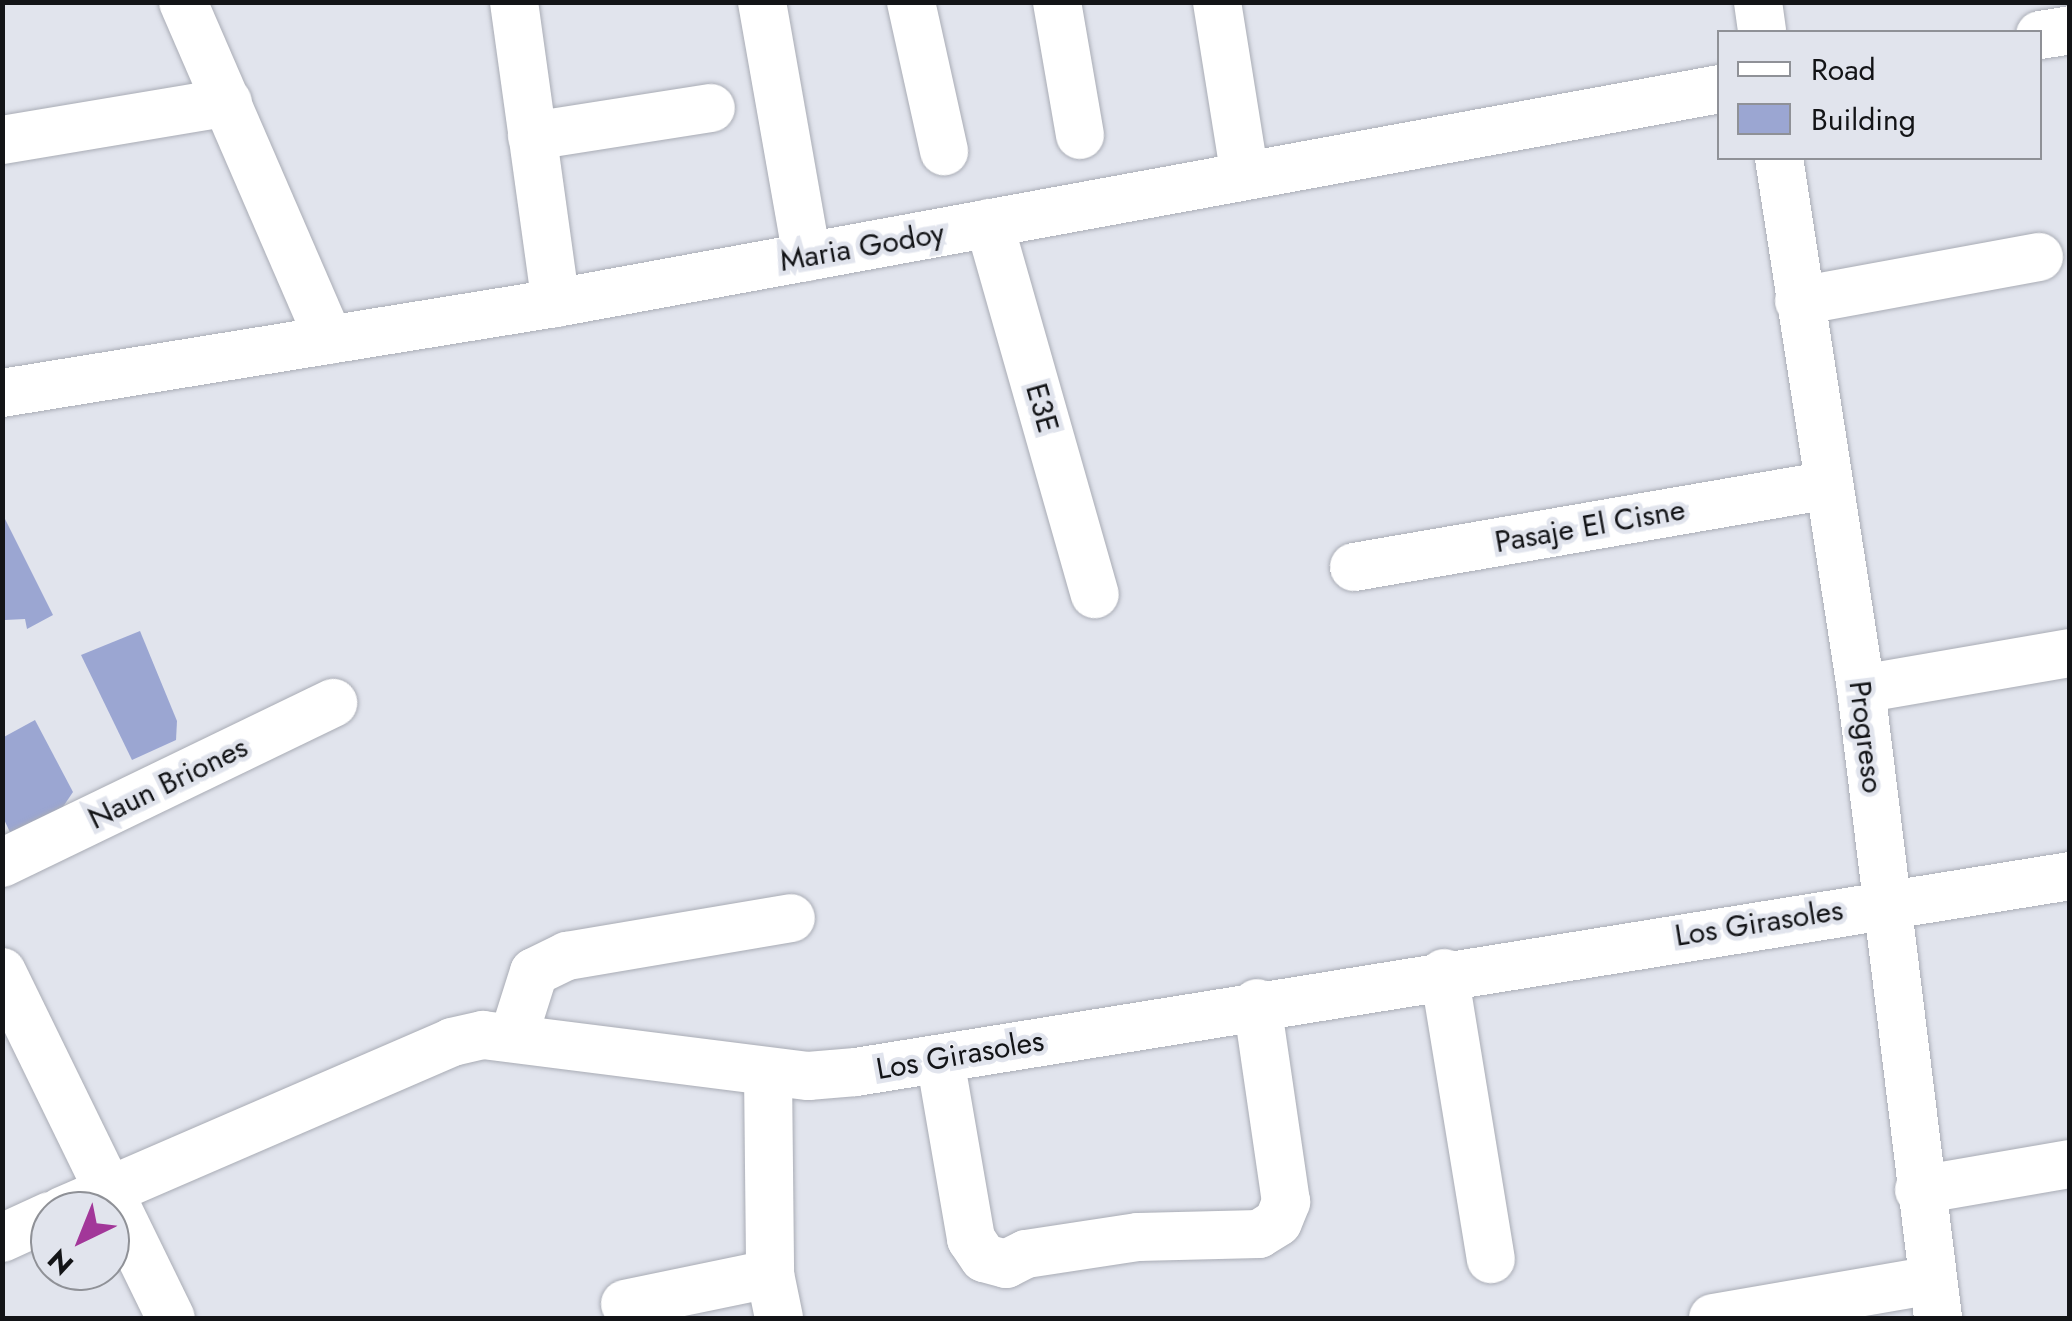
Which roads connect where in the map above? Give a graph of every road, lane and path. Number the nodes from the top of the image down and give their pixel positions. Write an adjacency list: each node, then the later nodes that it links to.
1 (183, 2): 12 (street)
2 (514, 2): 15 (street)
3 (762, 2): 21 (street)
4 (912, 2): 17 (street)
5 (1057, 2): 14 (street)
6 (1217, 2): 19 (street)
7 (1758, 2): 8 (street)
8 (1762, 30)
9 (2070, 30): 10 (street)
10 (2042, 34)
11 (1717, 91): 19 (street, Maria Godoy)
12 (228, 102): 16 (street); 25 (street)
13 (710, 108): 15 (street)
14 (1080, 135)
15 (532, 136): 24 (street)
16 (2, 140)
17 (944, 151)
18 (1779, 160): 23 (street, Progreso)
19 (1246, 176): 20 (street, Maria Godoy)
20 (989, 223): 21 (street, Maria Godoy); 29 (street, E3E)
21 (807, 257): 24 (street, Maria Godoy)
22 (2039, 257): 23 (street)
23 (1799, 301): 27 (street, Progreso)
24 (556, 303): 25 (street, Maria Godoy)
25 (329, 340): 26 (street, Maria Godoy)
26 (2, 393)
27 (1825, 486): 28 (street, Pasaje El Cisne); 31 (street, Progreso)
28 (1354, 566)
29 (1095, 594)
30 (2070, 653): 31 (street)
31 (1861, 689): 35 (street, Progreso)
32 (334, 703): 33 (street, Naun Briones)
33 (2, 863)
34 (2070, 876): 35 (street, Los Girasoles)
35 (1886, 903): 38 (street, Los Girasoles); 45 (street, Progreso)
36 (791, 918): 40 (street)
37 (2, 972): 44 (street)
38 (1444, 973): 39 (street, Los Girasoles); 48 (street)
39 (1257, 1003): 41 (street, Los Girasoles); 41 (street)
40 (514, 1035): 42 (street, Los Girasoles); 44 (street, Los Girasoles)
41 (940, 1058): 42 (street, Los Girasoles)
42 (768, 1072): 49 (street)
43 (2070, 1164): 45 (street)
44 (109, 1190): 52 (street)
45 (1919, 1190): 50 (street, Progreso)
46 (30, 1225): 47 (street)
47 (2, 1238)
48 (1492, 1258)
49 (774, 1296): 51 (street)
50 (1935, 1299): 53 (street)
51 (626, 1304)
52 (171, 1318)
53 (1713, 1318)

